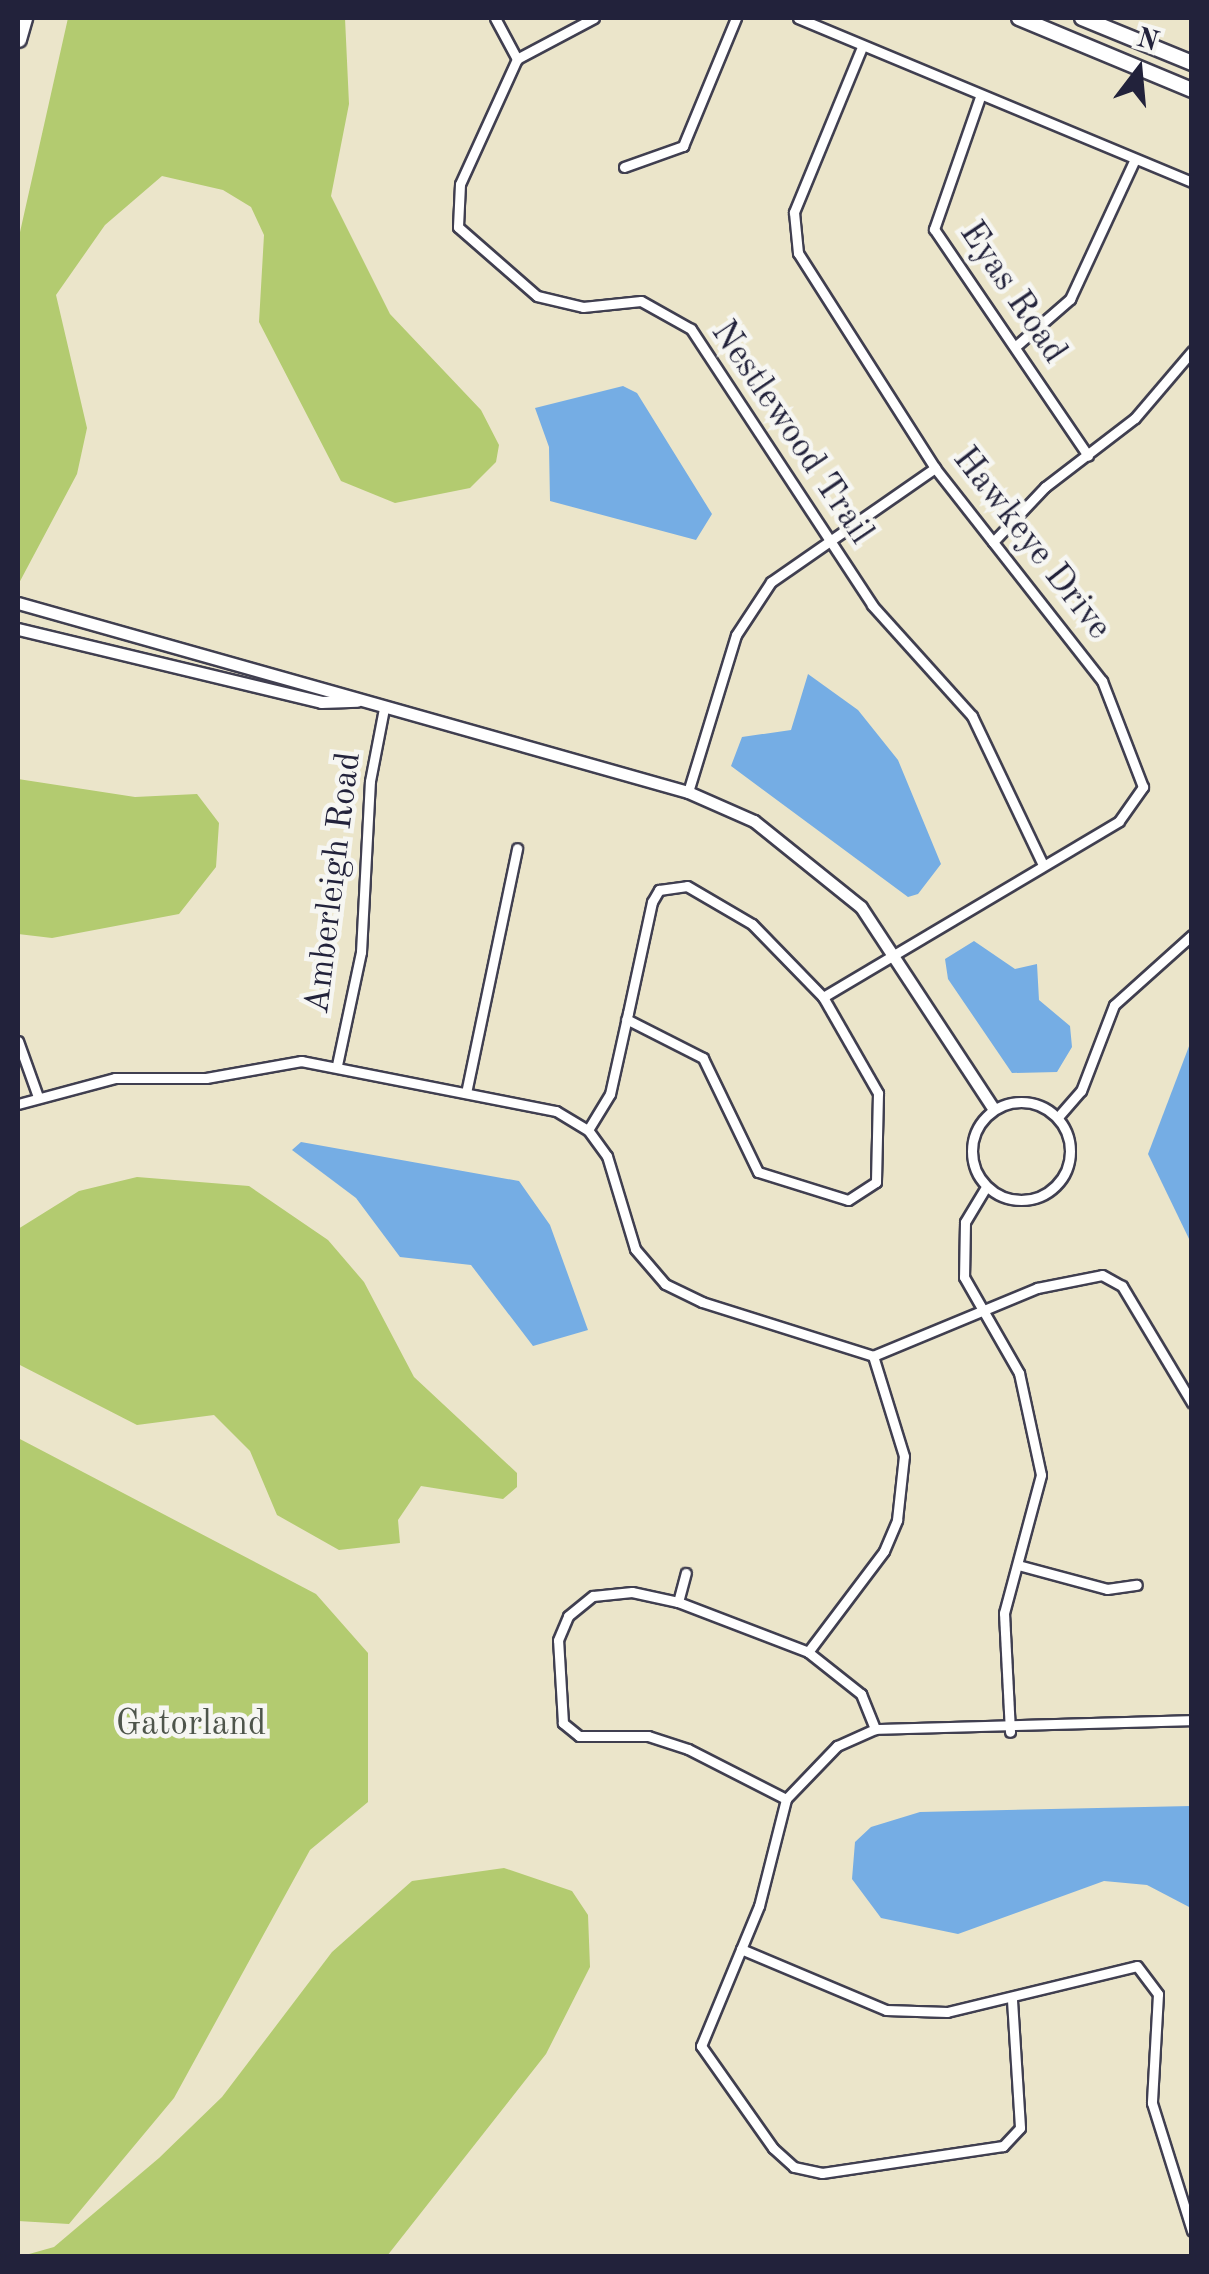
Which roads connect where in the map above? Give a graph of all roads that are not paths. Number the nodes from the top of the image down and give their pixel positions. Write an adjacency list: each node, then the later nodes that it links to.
1 (24, 18): 10 (main road)
2 (495, 18): 12 (street)
3 (594, 18): 12 (street)
4 (736, 18): 17 (street)
5 (832, 18): 9 (street)
6 (1019, 18): 14 (main road)
7 (1082, 18): 13 (main road)
8 (804, 19): 9 (street)
9 (827, 30): 11 (street)
10 (18, 40)
11 (862, 47): 15 (street); 22 (street, Hawkeye Drive)
12 (517, 59): 23 (street, Nestlewood Trail)
13 (1192, 63)
14 (1192, 90)
15 (980, 96): 16 (street); 19 (street, Eyas Road)
16 (1135, 159): 18 (street); 19 (street)
17 (624, 167)
18 (1192, 182)
19 (1016, 346): 21 (street, Eyas Road)
20 (1192, 351): 21 (street)
21 (1088, 456): 24 (street)
22 (935, 468): 23 (street); 24 (street, Hawkeye Drive)
23 (828, 539): 29 (street); 31 (street, Nestlewood Trail)
24 (994, 542): 31 (street, Hawkeye Drive)
25 (18, 603): 27 (street)
26 (18, 629): 27 (street)
27 (362, 701): 28 (street)
28 (384, 708): 29 (street); 37 (street, Amberleigh Road)
29 (688, 792): 33 (street)
30 (517, 848): 38 (street)
31 (1042, 865): 33 (street, Hawkeye Drive)
32 (1192, 935): 42 (street)
33 (894, 947): 34 (street, Hawkeye Drive); 41 (street)
34 (824, 998): 35 (street); 35 (street)
35 (626, 1019): 43 (street)
36 (18, 1041): 39 (street)
37 (337, 1065): 38 (street); 39 (street)
38 (466, 1093): 43 (street)
39 (38, 1096): 40 (street)
40 (18, 1104)
41 (993, 1108): 42 (street); 44 (street)
42 (1058, 1118): 44 (street)
43 (588, 1130): 46 (street)
44 (986, 1187): 45 (street)
45 (986, 1313): 46 (street); 47 (street); 48 (street)
46 (872, 1356): 52 (street)
47 (1192, 1404)
48 (1018, 1565): 50 (street); 55 (street)
49 (686, 1573): 51 (street)
50 (1138, 1585)
51 (678, 1602): 52 (street); 56 (street)
52 (808, 1652): 54 (street)
53 (1192, 1720): 55 (street)
54 (875, 1730): 55 (street); 56 (street)
55 (1010, 1732)
56 (786, 1799): 57 (street)
57 (741, 1949): 58 (street); 58 (street)
58 (1012, 2000): 59 (street)
59 (1192, 2230)

